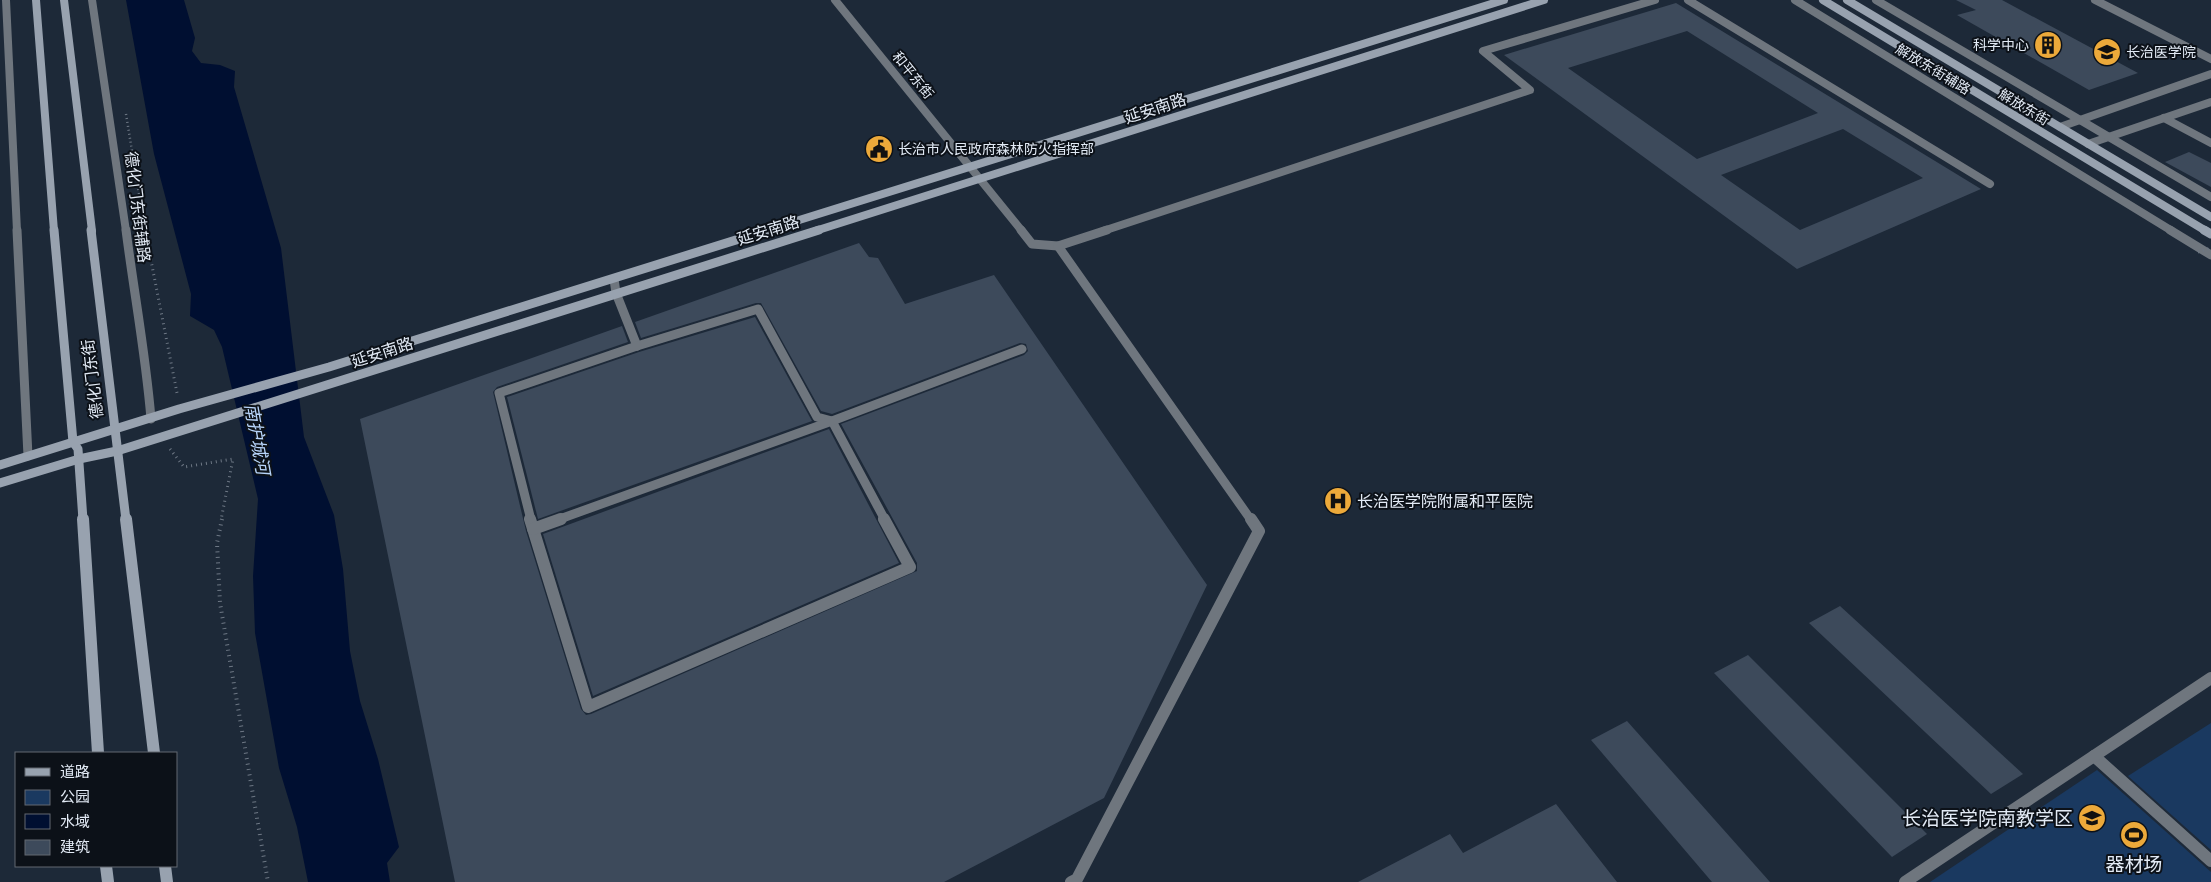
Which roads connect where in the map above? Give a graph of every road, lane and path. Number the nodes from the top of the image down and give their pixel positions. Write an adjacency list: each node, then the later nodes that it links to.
1 (6, 0): 46 (street)
2 (36, 0): 44 (main road, 德化门东街)
3 (64, 0): 42 (main road, 德化门东街)
4 (92, 0): 40 (street, 德化门东街辅路)
5 (835, 0): 25 (street, 和平东街)
6 (1504, 0): 25 (main road, 延安南路)
7 (1544, 0): 26 (main road, 延安南路)
8 (1655, 0): 31 (street)
9 (1688, 0): 27 (street)
10 (1795, 0): 34 (street, 解放东街辅路)
11 (1824, 0): 30 (main road, 解放东街)
12 (1847, 0): 21 (main road, 解放东街)
13 (1876, 0): 20 (street, 解放东街辅路)
14 (2096, 0): 15 (street)
15 (2211, 59)
16 (2211, 74): 20 (street)
17 (2211, 102): 19 (street)
18 (124, 105): 39 (path)
19 (2164, 118): 22 (street); 23 (street)
20 (2079, 120): 21 (street); 22 (street, 解放东街辅路)
21 (2060, 127): 24 (main road, 解放东街)
22 (2108, 137): 24 (street); 28 (street, 解放东街辅路)
23 (2211, 143)
24 (2088, 144): 29 (main road, 解放东街)
25 (972, 167): 26 (street, 和平东街); 35 (main road, 延安南路)
26 (980, 179): 31 (street, 和平东街); 36 (main road, 延安南路)
27 (1990, 184)
28 (2211, 197)
29 (2211, 217)
30 (2211, 234)
31 (1058, 246): 61 (street)
32 (2211, 248): 33 (path, bridge)
33 (2198, 252)
34 (2211, 255)
35 (614, 279): 36 (street); 39 (main road, 延安南路)
36 (616, 293): 37 (street); 43 (main road, 延安南路)
37 (637, 346): 41 (street); 50 (street)
38 (1022, 349): 41 (street)
39 (179, 409): 40 (main road, 延安南路)
40 (152, 418): 42 (main road, 延安南路)
41 (832, 421): 50 (street); 50 (street)
42 (116, 430): 44 (main road, 延安南路); 45 (main road, 德化门东街)
43 (162, 437): 45 (main road, 延安南路); 60 (path)
44 (73, 442): 46 (main road, 延安南路); 47 (main road, 德化门东街)
45 (117, 451): 47 (main road, 延安南路); 53 (main road, 德化门东街)
46 (28, 456): 48 (main road, 延安南路)
47 (79, 459): 49 (main road, 延安南路); 52 (main road, 德化门东街)
48 (0, 465)
49 (0, 483)
50 (534, 529)
51 (2211, 678): 54 (street)
52 (98, 752)
53 (154, 752)
54 (2094, 756): 55 (street); 62 (street)
55 (2211, 861)
56 (106, 867): 58 (main road)
57 (165, 867): 59 (main road)
58 (108, 882)
59 (167, 882)
60 (268, 882)
61 (1072, 882)
62 (1905, 882)

